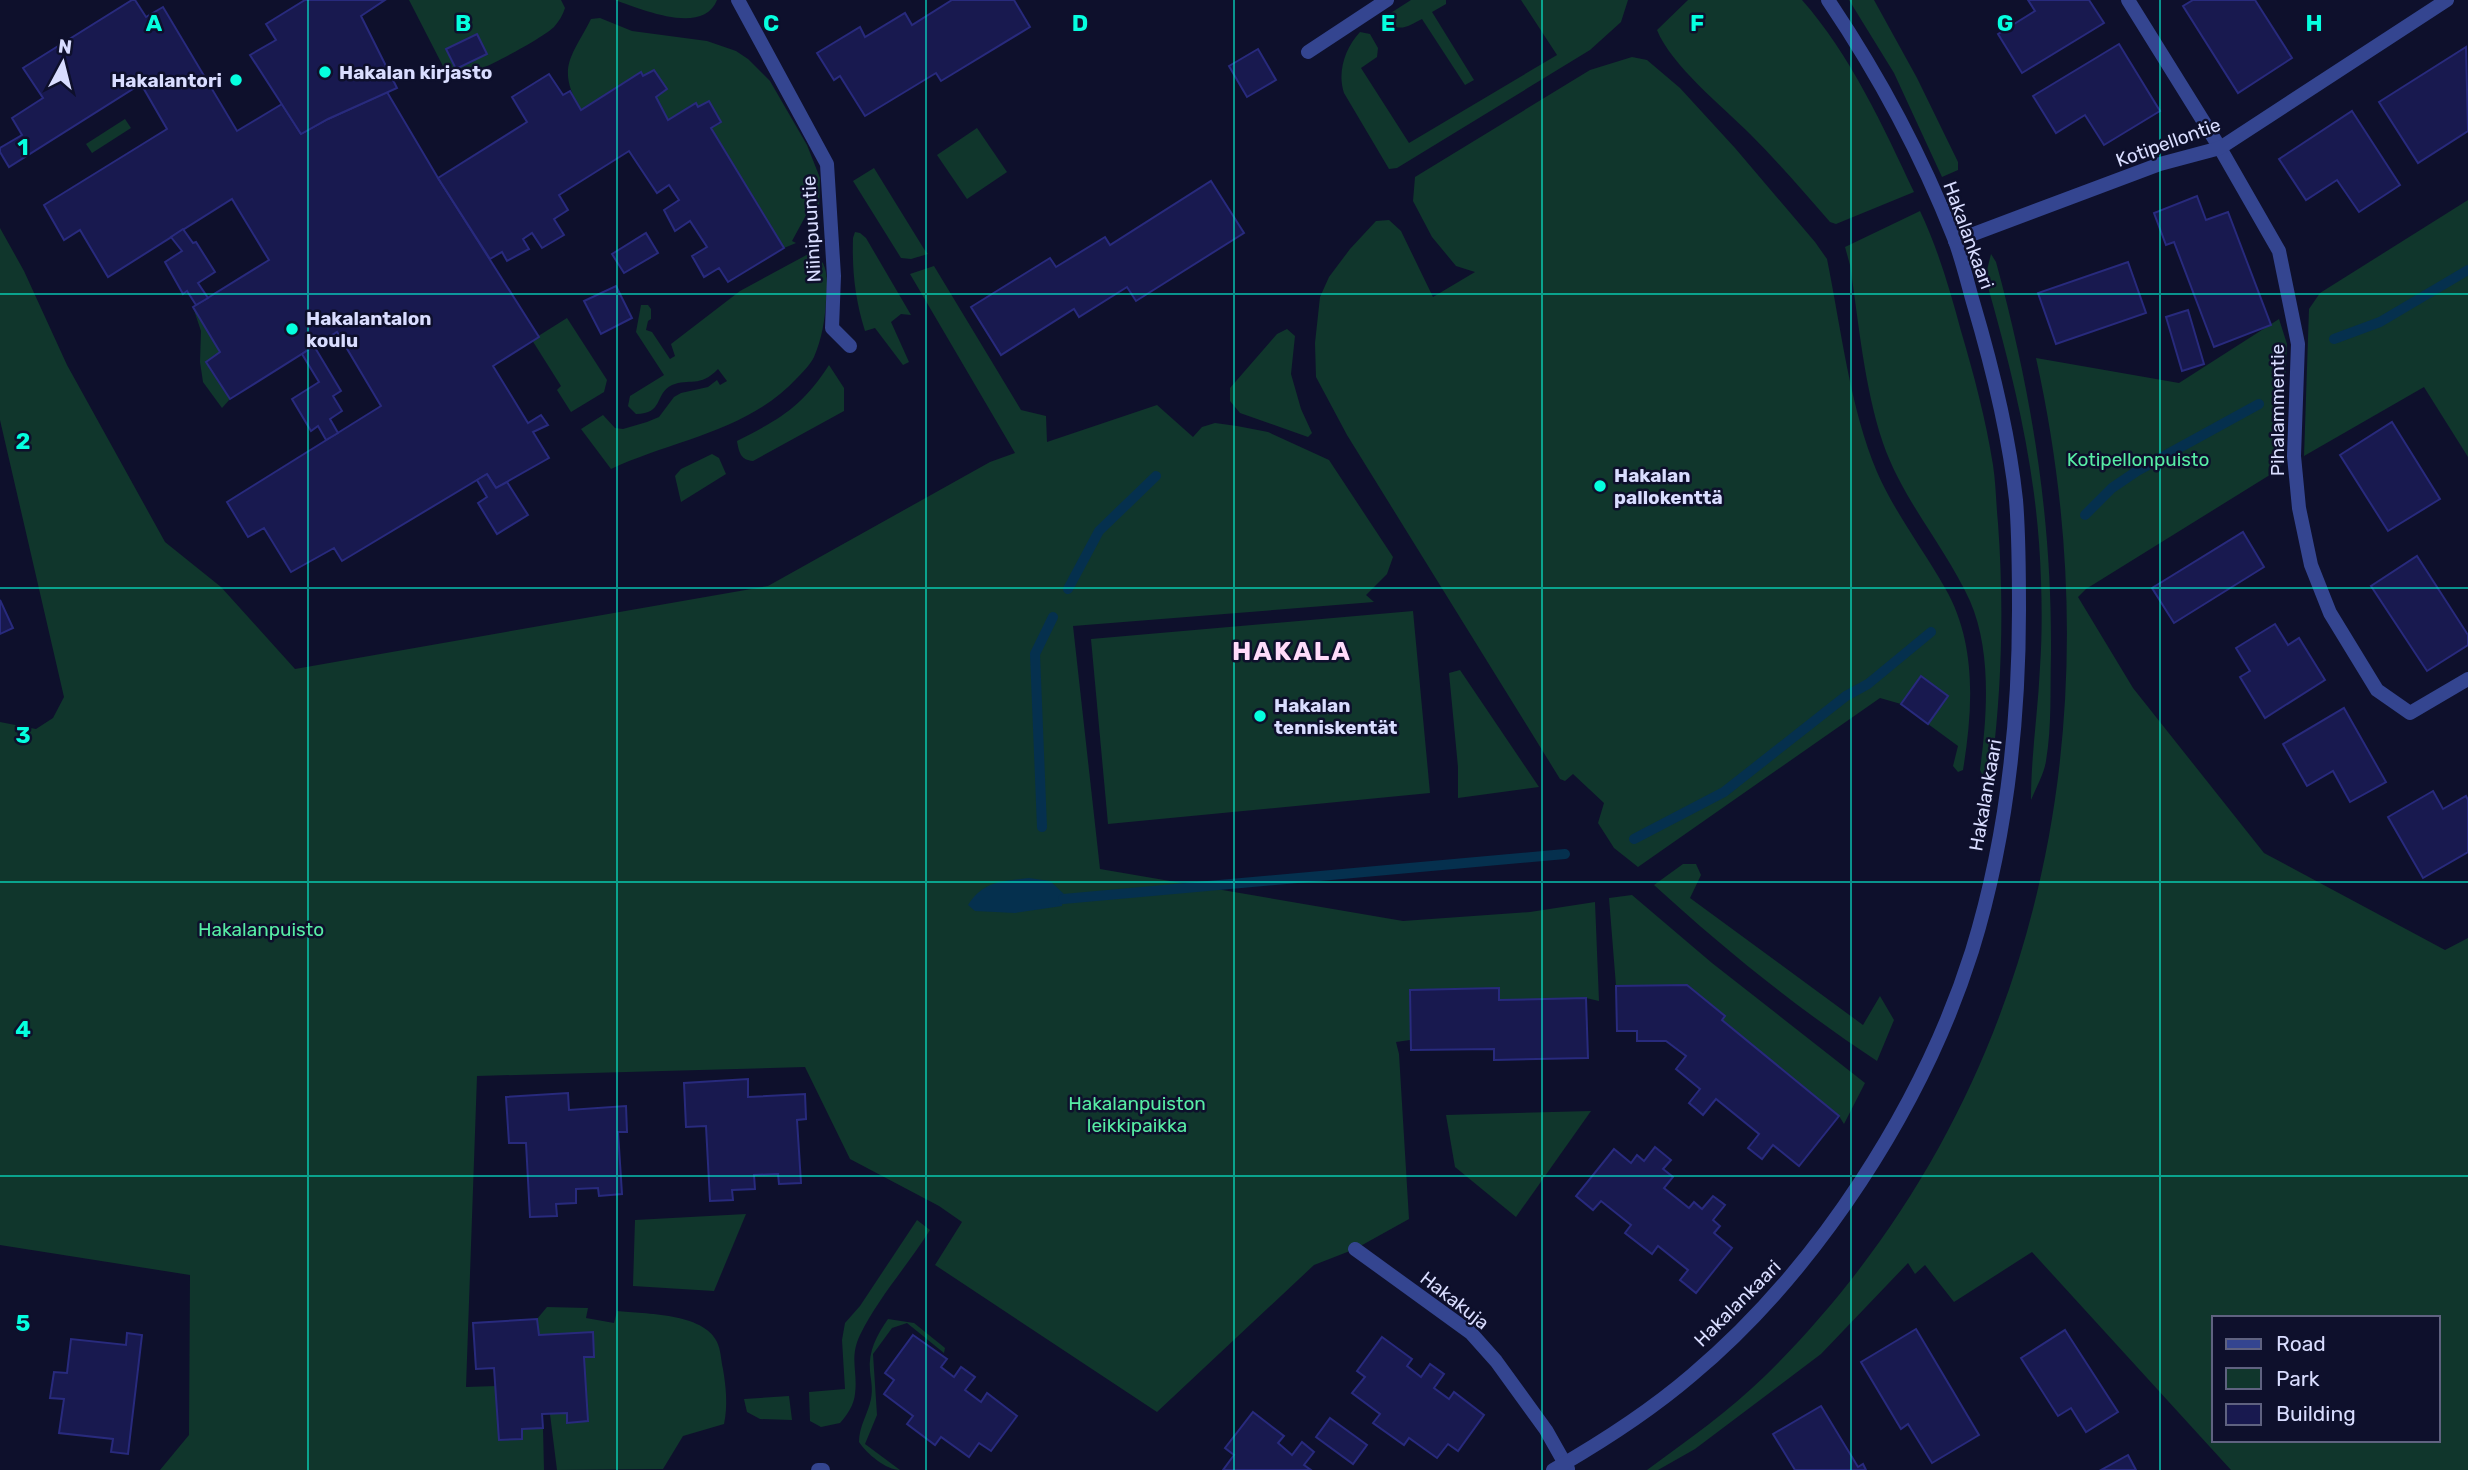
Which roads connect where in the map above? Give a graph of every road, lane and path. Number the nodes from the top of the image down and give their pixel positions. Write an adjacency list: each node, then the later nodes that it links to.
1 (738, 0): 9 (street, Niinipuuntie)
2 (1387, 0): 6 (street)
3 (1828, 0): 8 (street, Hakalankaari)
4 (2128, 0): 7 (street)
5 (2447, 0): 7 (street, Kotipellontie)
6 (1308, 52)
7 (2220, 148): 8 (street, Kotipellontie); 10 (street, Pihalammentie)
8 (1955, 241): 12 (street, Hakalankaari)
9 (850, 346)
10 (2468, 679)
11 (1355, 1249): 12 (street, Hakakuja)
12 (1563, 1468)

